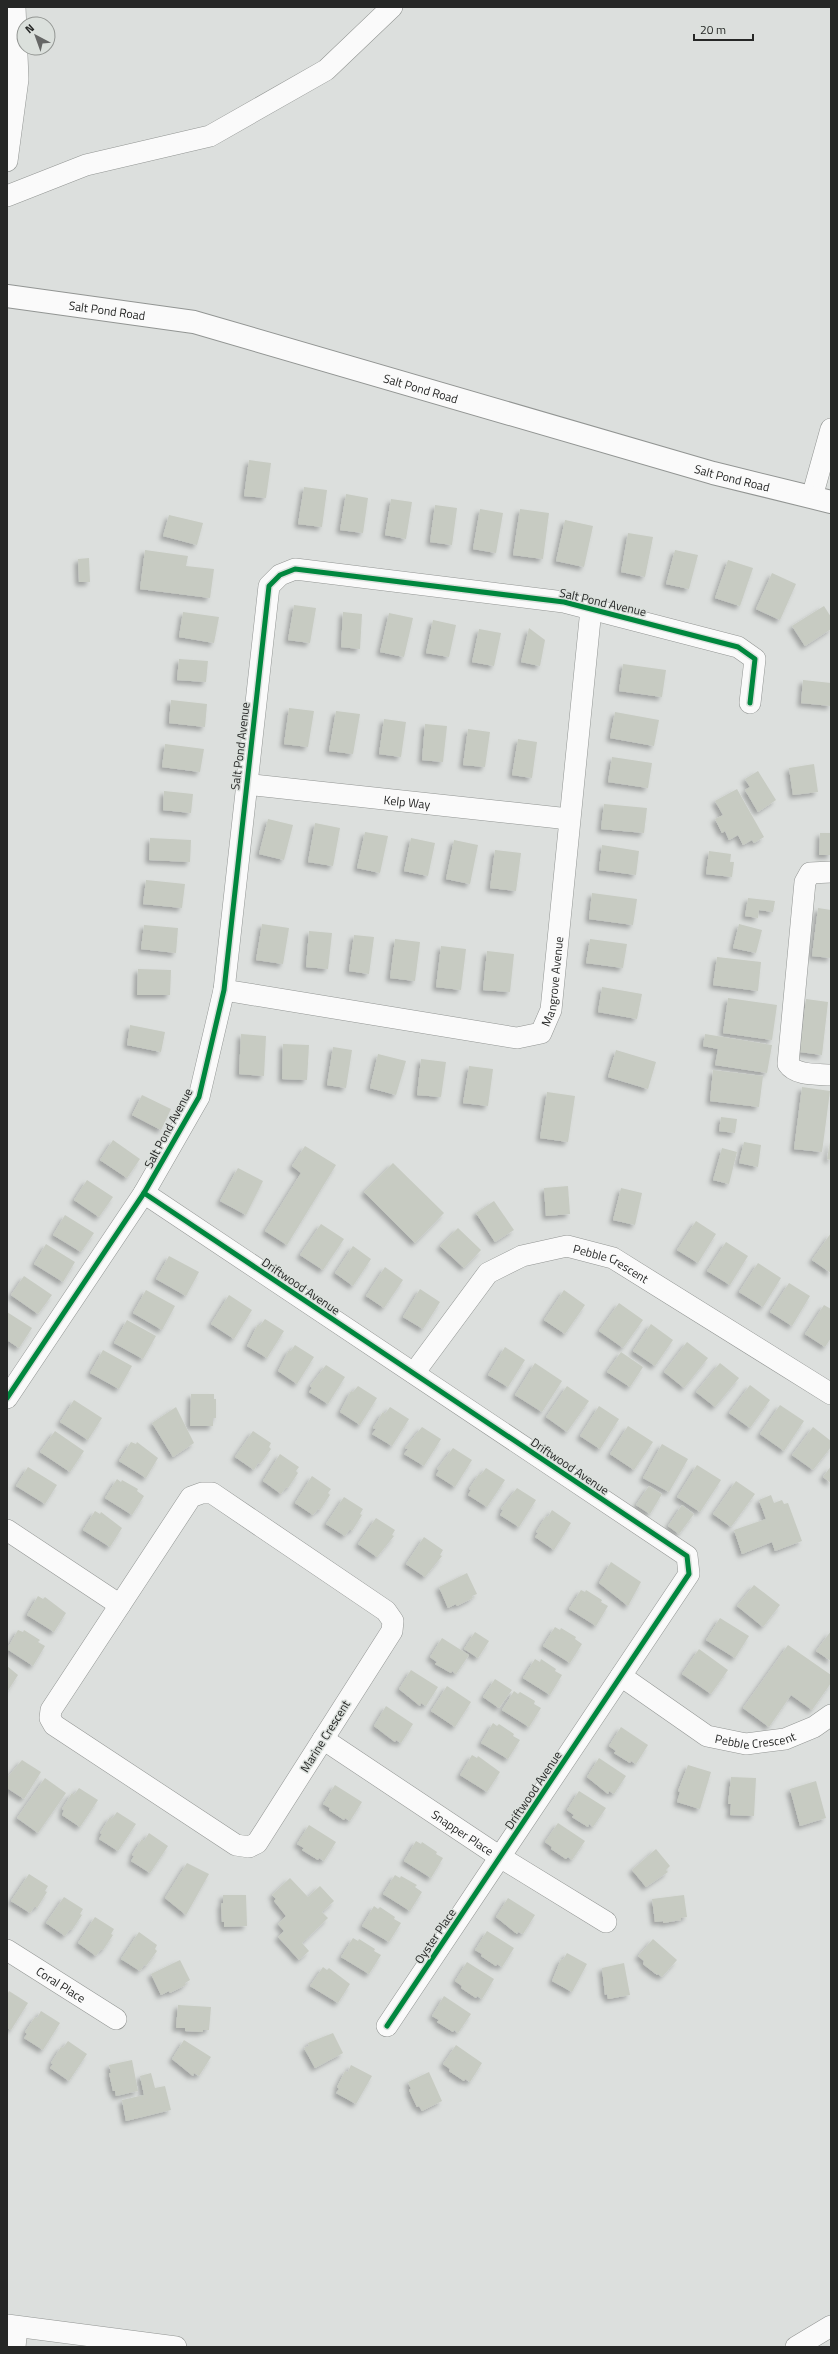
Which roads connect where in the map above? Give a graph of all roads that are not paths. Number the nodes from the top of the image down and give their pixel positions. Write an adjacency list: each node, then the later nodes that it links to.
1 (15, 7): 3 (street)
2 (392, 7): 4 (street)
3 (7, 161)
4 (7, 196)
5 (7, 296): 7 (street, Salt Pond Road)
6 (831, 429): 7 (street)
7 (821, 499)
8 (591, 609): 9 (street, Salt Pond Avenue); 10 (street, Salt Pond Avenue); 11 (street, Mangrove Avenue)
9 (750, 703)
10 (245, 784): 11 (street, Kelp Way); 13 (street, Salt Pond Avenue)
11 (569, 819): 13 (street, Mangrove Avenue)
12 (831, 872): 14 (street)
13 (224, 990): 15 (street, Salt Pond Avenue)
14 (831, 1075)
15 (144, 1193): 16 (street, Driftwood Avenue); 18 (street, Salt Pond Avenue)
16 (414, 1374): 17 (street, Pebble Crescent); 21 (street, Driftwood Avenue)
17 (831, 1394)
18 (7, 1398)
19 (7, 1530): 20 (street)
20 (120, 1605): 23 (street, Marine Crescent); 23 (street, Marine Crescent)
21 (621, 1676): 22 (street, Pebble Crescent); 24 (street, Driftwood Avenue)
22 (831, 1715)
23 (323, 1739): 24 (street, Snapper Place)
24 (500, 1857): 25 (street, Snapper Place); 28 (street, Oyster Place)
25 (606, 1922)
26 (7, 1950): 27 (street, Coral Place)
27 (116, 2019)
28 (387, 2026)
29 (12, 2326): 31 (street); 32 (street)
30 (831, 2326): 33 (street)
31 (14, 2347)
32 (176, 2347)
33 (796, 2347)

